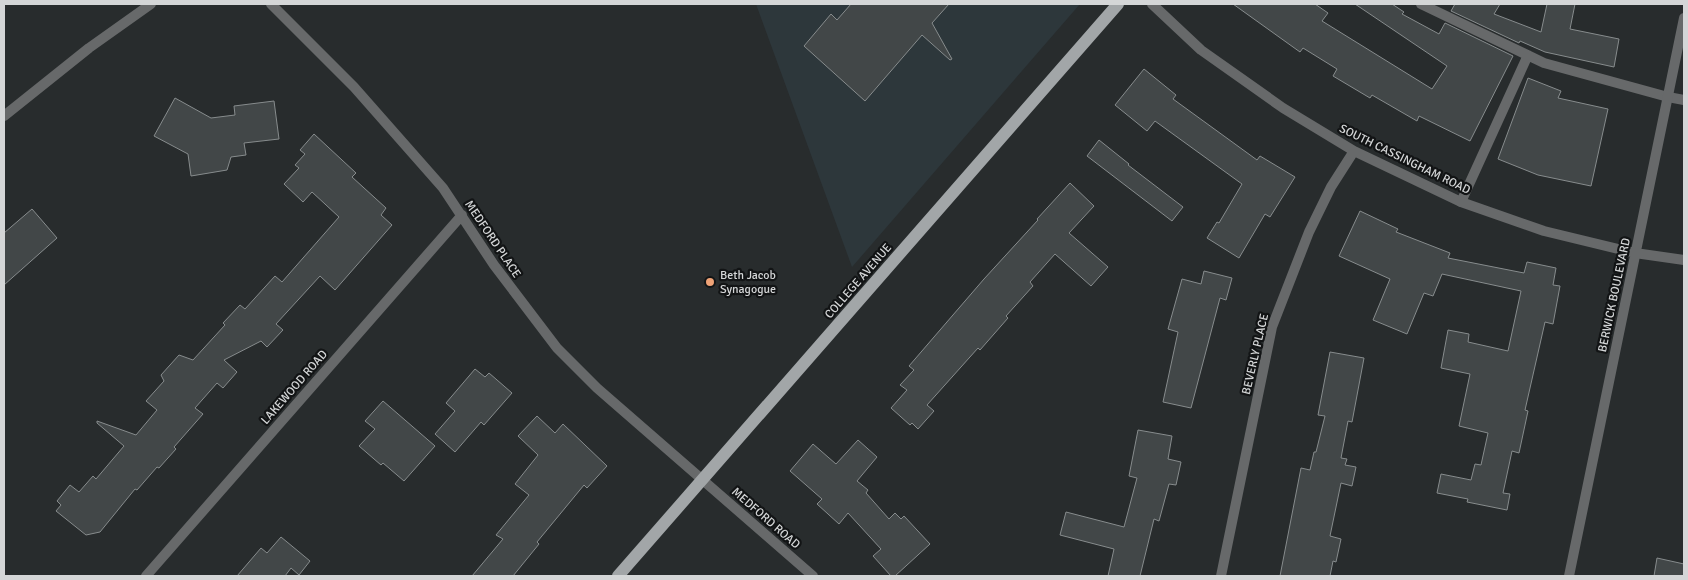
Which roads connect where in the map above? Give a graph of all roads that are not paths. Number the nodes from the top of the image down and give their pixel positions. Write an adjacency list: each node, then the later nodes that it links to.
1 (150, 4): 10 (street)
2 (271, 4): 13 (street, MEDFORD PLACE)
3 (1118, 4): 16 (main road, COLLEGE AVENUE)
4 (1152, 4): 11 (street, SOUTH CASSINGHAM ROAD)
5 (1421, 4): 7 (street)
6 (1684, 18): 8 (street, BERWICK BOULEVARD)
7 (1528, 55): 8 (street); 12 (street)
8 (1668, 97): 9 (street); 14 (street, BERWICK BOULEVARD)
9 (1684, 100)
10 (4, 116)
11 (1354, 151): 12 (street, SOUTH CASSINGHAM ROAD); 20 (street, BEVERLY PLACE)
12 (1461, 202): 14 (street, SOUTH CASSINGHAM ROAD)
13 (462, 215): 16 (street, MEDFORD PLACE); 17 (street, LAKEWOOD ROAD)
14 (1635, 253): 15 (street, SOUTH CASSINGHAM ROAD); 21 (street, BERWICK BOULEVARD)
15 (1684, 260)
16 (702, 480): 18 (main road, COLLEGE AVENUE); 19 (street, MEDFORD ROAD)
17 (146, 576)
18 (618, 576)
19 (813, 576)
20 (1221, 576)
21 (1569, 576)

